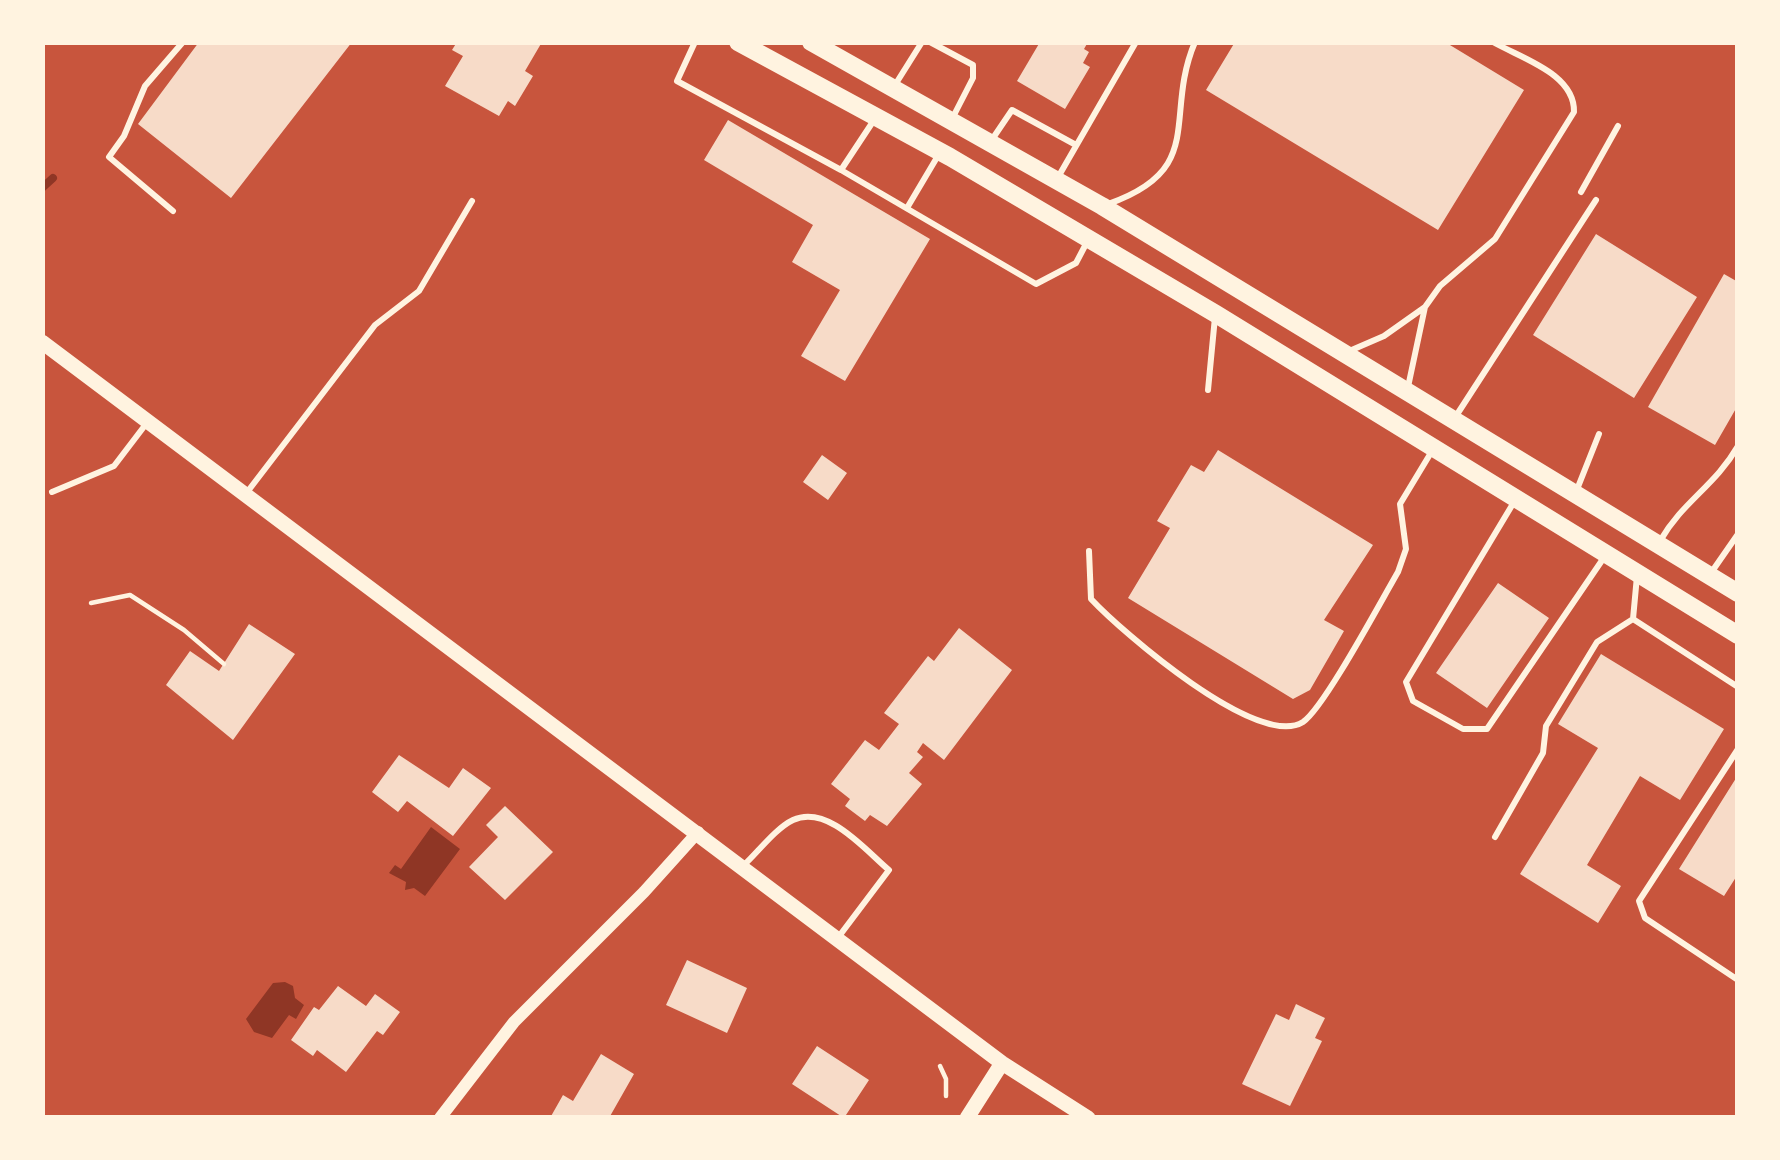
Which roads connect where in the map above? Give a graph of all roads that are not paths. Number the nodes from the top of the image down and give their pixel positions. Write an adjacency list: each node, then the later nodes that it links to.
1 (183, 42): 23 (lane)
2 (695, 42): 16 (lane)
3 (738, 42): 10 (main road)
4 (926, 42): 9 (lane); 11 (lane)
5 (1136, 42): 14 (lane)
6 (1195, 42): 21 (lane)
7 (1493, 42): 25 (lane)
8 (823, 45): 9 (main road)
9 (894, 88): 11 (main road)
10 (876, 117): 15 (main road); 16 (lane)
11 (951, 120): 13 (main road)
12 (1618, 126): 18 (lane)
13 (990, 142): 14 (lane); 17 (main road)
14 (1076, 145): 17 (lane)
15 (940, 152): 22 (lane); 24 (main road)
16 (841, 170): 22 (lane)
17 (1057, 179): 21 (main road)
18 (1581, 192)
19 (1596, 200): 31 (lane)
20 (472, 201): 37 (lane)
21 (1102, 206): 28 (main road)
22 (907, 208): 24 (lane)
23 (173, 211)
24 (1089, 239): 26 (main road)
25 (1425, 307): 28 (lane); 30 (lane)
26 (1216, 314): 29 (lane); 35 (main road)
27 (42, 342): 32 (street)
28 (1346, 352): 30 (main road)
29 (1208, 390)
30 (1407, 390): 31 (main road)
31 (1454, 419): 38 (main road)
32 (148, 421): 36 (lane); 37 (street)
33 (1599, 434): 38 (lane)
34 (1738, 446): 41 (lane)
35 (1434, 448): 39 (main road); 42 (lane)
36 (52, 492)
37 (245, 494): 51 (street)
38 (1575, 494): 41 (main road)
39 (1516, 499): 43 (main road); 43 (lane)
40 (1738, 533): 45 (lane)
41 (1658, 544): 45 (main road)
42 (1089, 551)
43 (1606, 554): 44 (main road)
44 (1637, 573): 47 (lane); 48 (main road)
45 (1710, 576): 46 (main road)
46 (1738, 593)
47 (1633, 619): 49 (lane); 52 (lane)
48 (1738, 635)
49 (1738, 687)
50 (1738, 749): 55 (lane)
51 (698, 832): 53 (street); 57 (street)
52 (1495, 837)
53 (743, 867): 54 (street); 54 (lane)
54 (837, 938): 56 (street)
55 (1738, 980)
56 (1001, 1063): 58 (street); 59 (street)
57 (440, 1118)
58 (967, 1118)
59 (1088, 1118)

